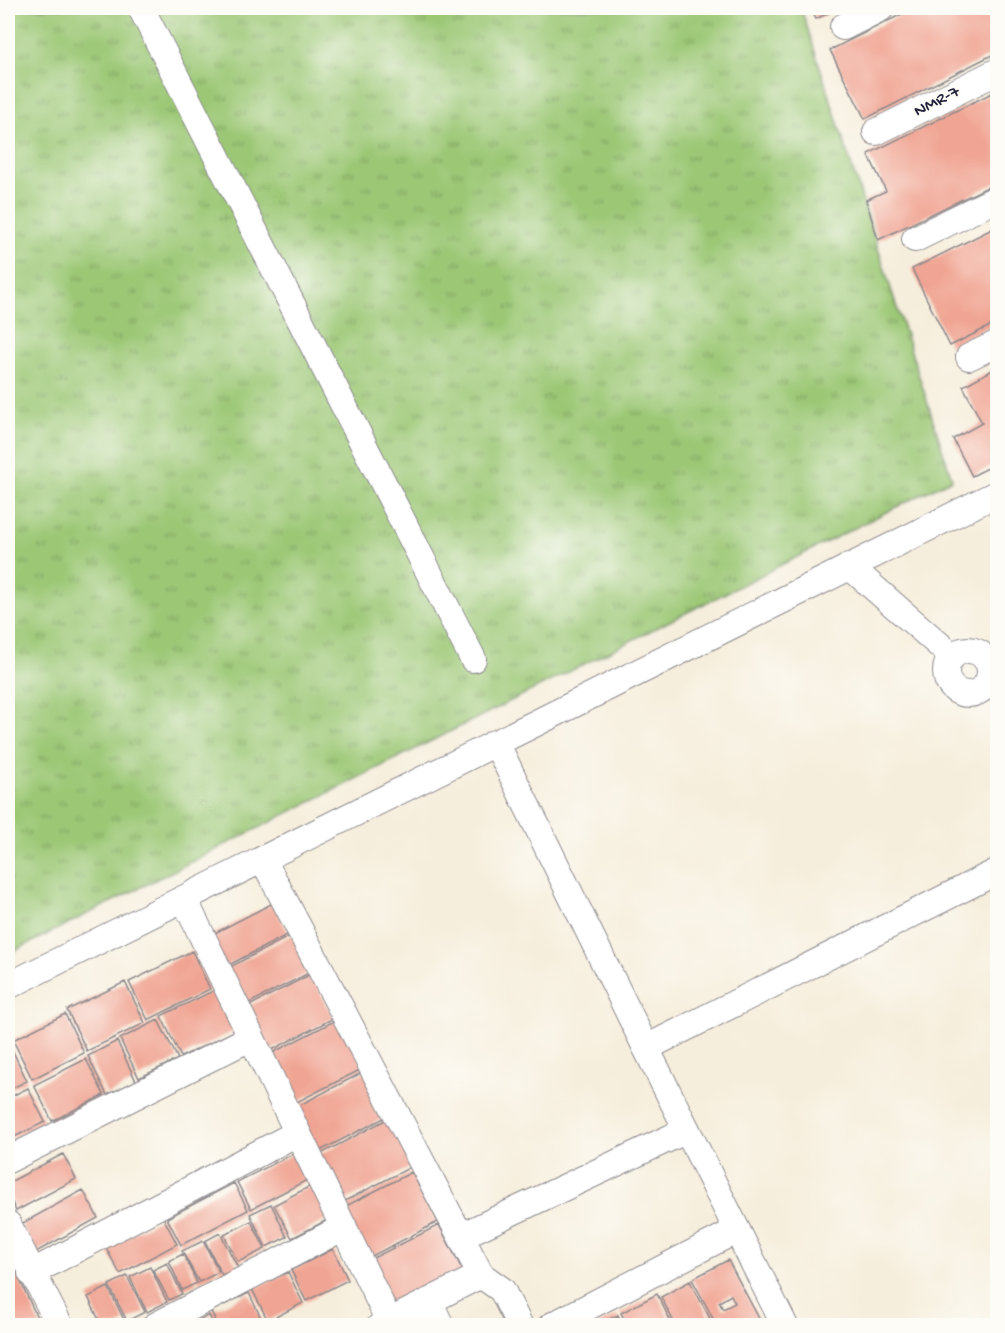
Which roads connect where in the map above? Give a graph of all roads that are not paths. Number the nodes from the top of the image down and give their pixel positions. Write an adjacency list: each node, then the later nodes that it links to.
1 (141, 8): 13 (street)
2 (881, 8): 3 (street)
3 (843, 27)
4 (998, 71): 5 (street, NMR-7)
5 (876, 132)
6 (998, 198): 7 (street)
7 (915, 239)
8 (998, 343): 9 (street)
9 (969, 357)
10 (998, 493): 12 (street)
11 (998, 506): 12 (street)
12 (854, 570): 14 (street); 15 (street)
13 (473, 659)
14 (994, 694)
15 (497, 748): 16 (street); 19 (street); 22 (street)
16 (268, 869): 18 (street); 29 (street)
17 (998, 871): 22 (street)
18 (189, 909): 20 (street); 21 (street)
19 (8, 986)
20 (8, 999)
21 (250, 1038): 24 (street); 25 (street)
22 (646, 1048): 23 (street)
23 (687, 1130): 28 (street); 29 (street)
24 (297, 1134): 27 (street); 30 (street)
25 (8, 1160)
26 (8, 1224): 30 (street)
27 (344, 1227): 33 (street); 35 (street)
28 (737, 1230): 38 (street); 39 (street)
29 (461, 1236): 31 (street)
30 (31, 1273): 34 (street)
31 (481, 1275): 32 (street); 37 (street)
32 (429, 1301): 33 (street); 36 (street)
33 (384, 1323)
34 (60, 1326)
35 (155, 1326)
36 (441, 1326)
37 (520, 1326)
38 (551, 1326)
39 (785, 1326)

